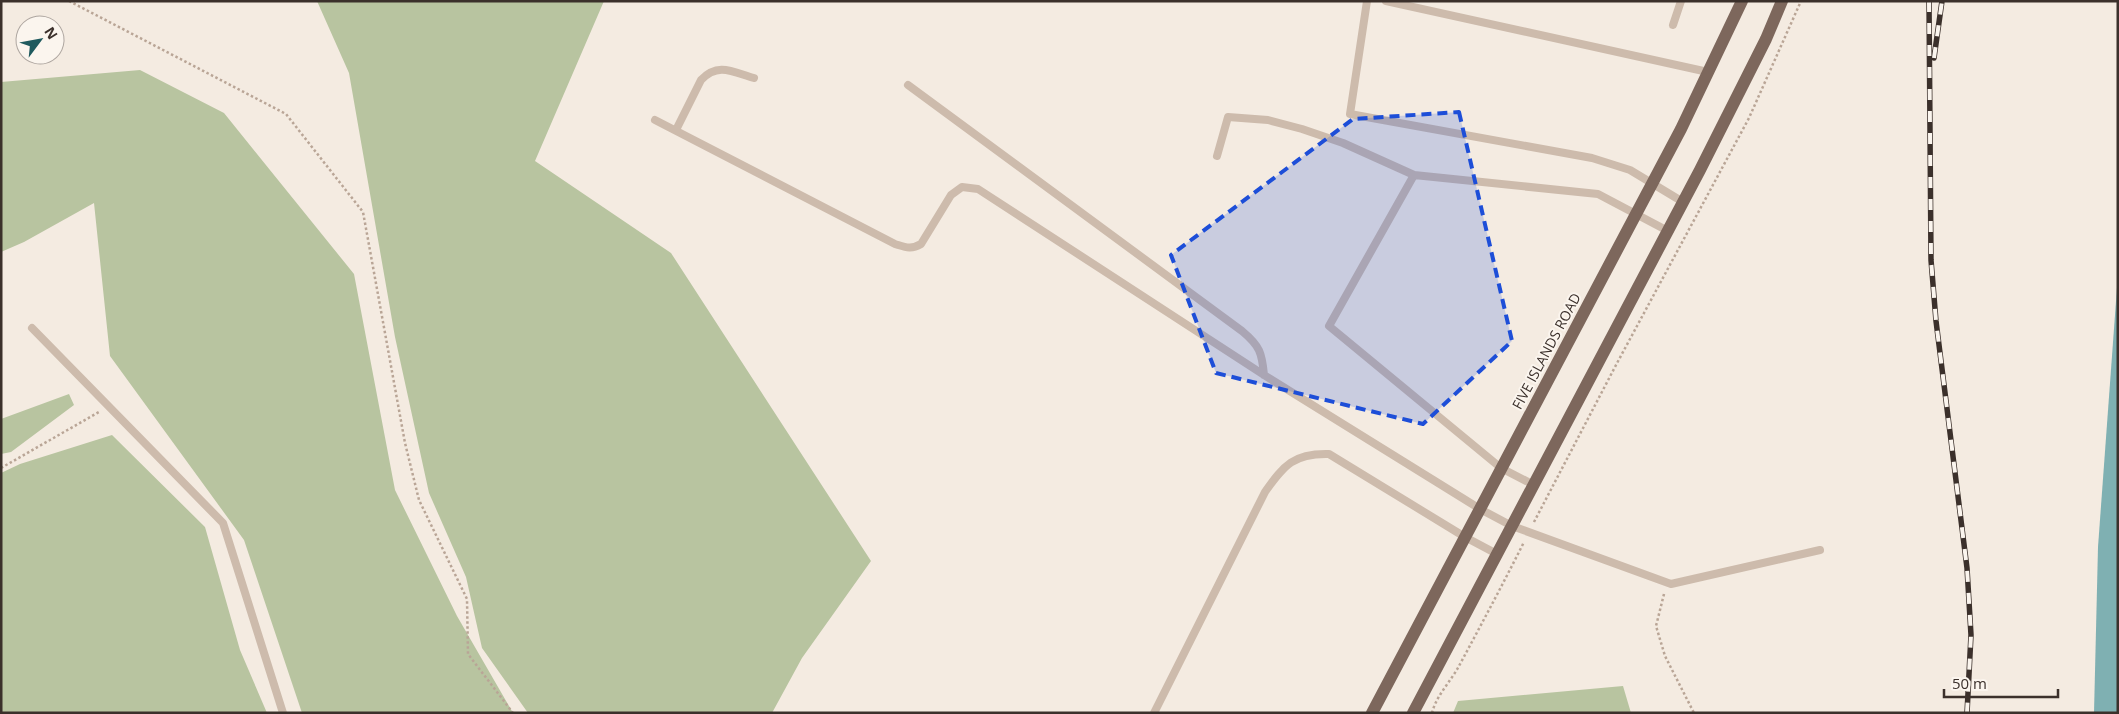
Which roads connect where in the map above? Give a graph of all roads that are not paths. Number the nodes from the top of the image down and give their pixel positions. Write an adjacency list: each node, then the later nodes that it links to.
1 (1367, 1): 14 (lane)
2 (1386, 1): 7 (lane)
3 (1681, 1): 6 (lane)
4 (1742, 1): 7 (main road, FIVE ISLANDS ROAD)
5 (1782, 1): 15 (main road)
6 (1673, 25)
7 (1708, 72): 14 (main road, FIVE ISLANDS ROAD)
8 (754, 78): 11 (lane)
9 (908, 85): 19 (lane)
10 (655, 120): 11 (lane)
11 (676, 130): 19 (lane)
12 (1217, 156): 13 (lane)
13 (1414, 175): 16 (lane); 20 (lane)
14 (1652, 183): 15 (lane); 16 (main road, FIVE ISLANDS ROAD)
15 (1683, 202): 17 (main road)
16 (1637, 213): 17 (lane); 20 (main road, FIVE ISLANDS ROAD)
17 (1668, 231): 21 (main road)
18 (32, 328): 27 (lane)
19 (1264, 375): 22 (lane)
20 (1501, 468): 21 (lane); 22 (main road, FIVE ISLANDS ROAD)
21 (1534, 486): 23 (main road)
22 (1480, 509): 23 (lane); 24 (main road, FIVE ISLANDS ROAD)
23 (1512, 526): 25 (lane); 26 (main road)
24 (1465, 537): 26 (lane); 28 (lane); 29 (main road, FIVE ISLANDS ROAD)
25 (1820, 550)
26 (1497, 554): 30 (main road)
27 (283, 713)
28 (1154, 713)
29 (1372, 713)
30 (1413, 713)

